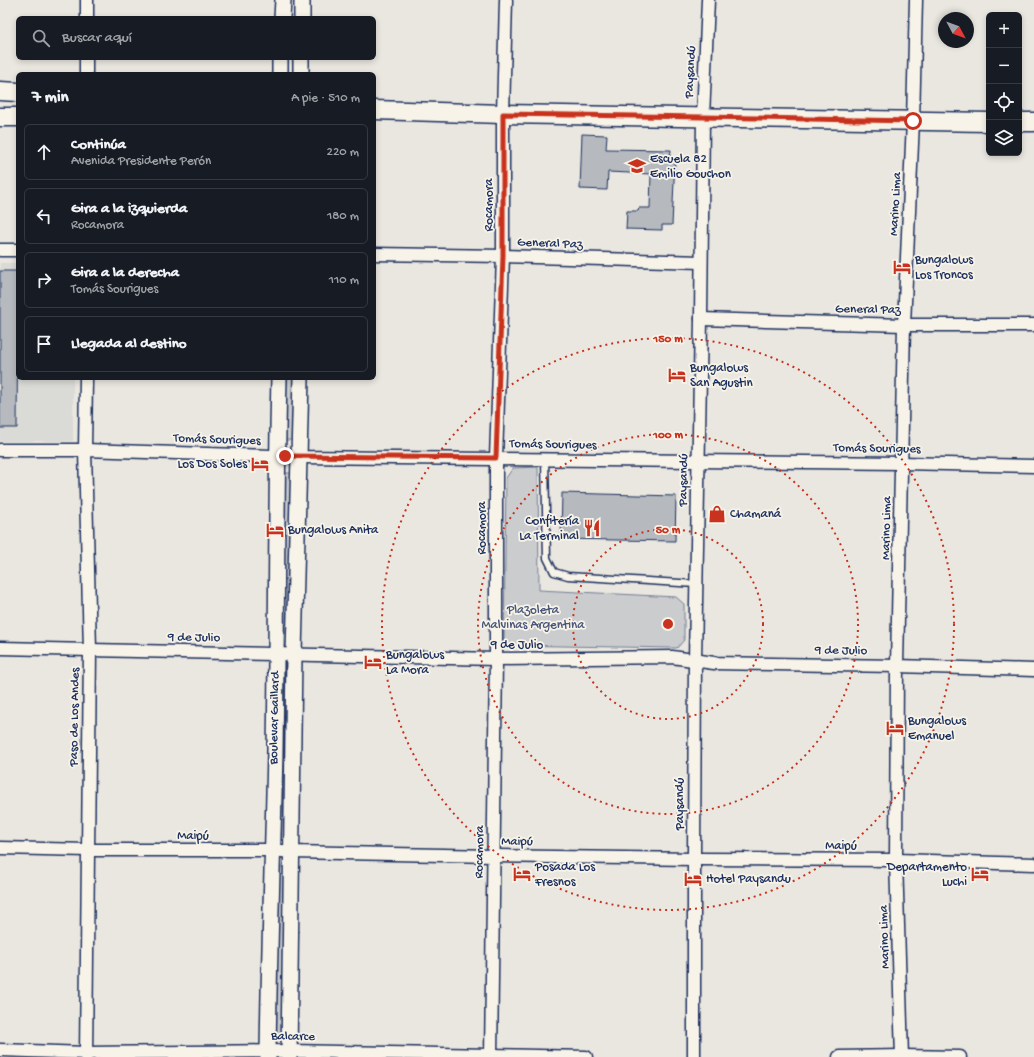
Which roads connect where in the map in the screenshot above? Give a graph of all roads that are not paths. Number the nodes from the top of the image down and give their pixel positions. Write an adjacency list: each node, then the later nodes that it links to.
1 (87, 0): 7 (street)
2 (283, 0): 8 (street)
3 (302, 0): 9 (street)
4 (506, 0): 19 (street, Rocamora)
5 (708, 0): 22 (street, Paysandú)
6 (916, 0): 23 (street, Marino Lima)
7 (87, 16)
8 (282, 16)
9 (302, 16)
10 (86, 60): 13 (street)
11 (280, 60): 14 (street)
12 (301, 60): 15 (street)
13 (86, 72)
14 (280, 72)
15 (301, 72)
16 (0, 92): 17 (main road)
17 (16, 92)
18 (376, 110): 19 (main road)
19 (503, 114): 22 (main road); 30 (street, Rocamora)
20 (0, 117): 21 (main road)
21 (16, 117)
22 (703, 117): 23 (main road); 31 (street, Paysandú)
23 (913, 121): 24 (main road); 34 (street, Marino Lima)
24 (986, 122)
25 (1022, 122): 26 (main road)
26 (1034, 122)
27 (0, 250): 28 (street)
28 (16, 250)
29 (376, 254): 30 (street, General Paz)
30 (503, 256): 31 (street, General Paz); 42 (street, Rocamora)
31 (701, 262): 32 (street, Paysandú)
32 (701, 319): 34 (street, General Paz); 44 (street, Paysandú)
33 (1034, 324): 34 (street, General Paz)
34 (904, 325): 45 (street, Marino Lima)
35 (86, 380): 39 (street, Paso de Los Andes)
36 (279, 380): 40 (street, Boulevar Gaillard)
37 (300, 380): 41 (street, Boulevar Gaillard)
38 (0, 450): 39 (street, Tomás Sourigues)
39 (85, 450): 40 (street, Tomás Sourigues); 49 (street, Paso de Los Andes)
40 (277, 456): 41 (street, Tomás Sourigues); 50 (street, Boulevar Gaillard)
41 (299, 457): 42 (street, Tomás Sourigues); 51 (street, Boulevar Gaillard)
42 (496, 458): 43 (street, Tomás Sourigues); 52 (street, Rocamora)
43 (546, 459): 44 (street, Tomás Sourigues); 47 (lane)
44 (698, 461): 45 (street, Tomás Sourigues); 47 (street, Paysandú)
45 (902, 463): 46 (street, Tomás Sourigues); 54 (street, Marino Lima)
46 (1034, 466)
47 (696, 584): 53 (street, Paysandú)
48 (0, 648): 49 (street, 9 de Julio)
49 (90, 650): 50 (street, 9 de Julio); 57 (street, Paso de Los Andes)
50 (276, 654): 51 (street, 9 de Julio); 58 (street, Boulevar Gaillard)
51 (294, 654): 52 (street, 9 de Julio); 59 (street, Boulevar Gaillard)
52 (496, 659): 53 (street, 9 de Julio); 60 (street, Rocamora)
53 (695, 660): 54 (street, 9 de Julio); 61 (street, Paysandú)
54 (898, 666): 55 (street, 9 de Julio); 62 (street, Marino Lima)
55 (1034, 670)
56 (0, 848): 57 (street, Maipú)
57 (88, 850): 58 (street, Maipú); 67 (street, Paso de Los Andes)
58 (273, 850): 59 (street, Maipú); 65 (street, Boulevar Gaillard)
59 (291, 852): 60 (street, Maipú); 66 (street, Boulevar Gaillard)
60 (494, 856): 61 (street, Maipú); 68 (street, Rocamora)
61 (694, 859): 62 (street, Maipú); 71 (street, Paysandú)
62 (896, 860): 63 (street, Maipú); 69 (street, Marino Lima)
63 (1034, 864)
64 (0, 1050): 67 (street, Balcarce)
65 (268, 1054): 66 (street, Balcarce); 67 (street, Balcarce)
66 (289, 1054): 68 (street, Balcarce)
67 (86, 1055)
68 (491, 1056): 70 (street, Balcarce)
69 (902, 1056): 72 (street); 73 (street)
70 (586, 1057)
71 (694, 1057)
72 (839, 1057)
73 (960, 1057)

